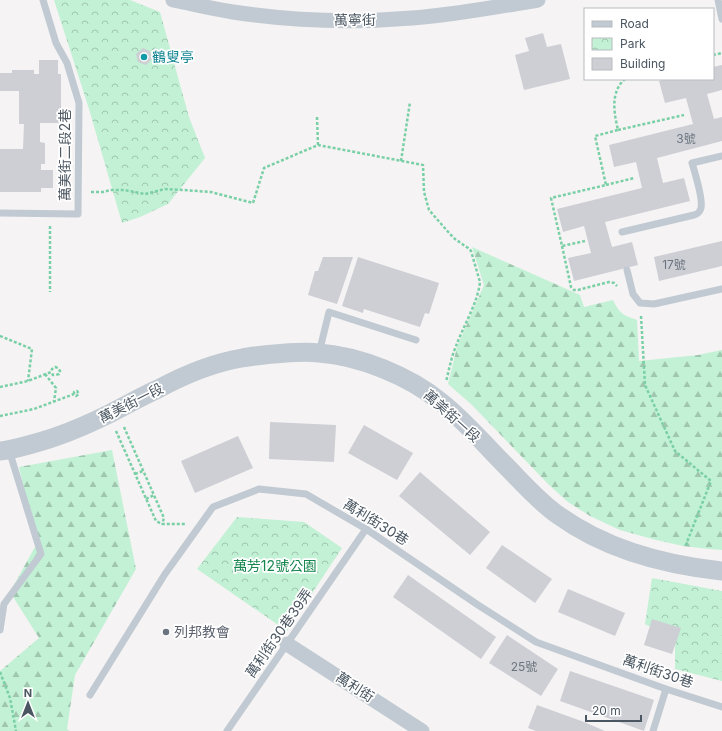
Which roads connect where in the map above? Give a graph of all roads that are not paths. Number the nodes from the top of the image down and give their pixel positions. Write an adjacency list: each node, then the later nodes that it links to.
1 (43, 0): 7 (lane, 萬美街二段2巷)
2 (174, 0): 4 (street, 萬寧街)
3 (718, 0): 5 (lane)
4 (529, 1)
5 (722, 19)
6 (722, 156): 8 (lane)
7 (0, 213)
8 (622, 232)
9 (627, 270): 10 (lane)
10 (722, 289)
11 (416, 340): 12 (lane)
12 (319, 353): 13 (street, 萬美街一段); 15 (street, 萬美街一段)
13 (5, 450): 16 (lane)
14 (366, 529): 17 (lane, 萬利街30巷39弄); 18 (lane, 萬利街30巷); 19 (lane, 萬利街30巷)
15 (722, 570)
16 (0, 630)
17 (287, 644): 21 (lane, 萬利街30巷39弄); 22 (street, 萬利街)
18 (666, 689): 20 (lane, 萬利街30巷); 23 (lane)
19 (90, 695)
20 (722, 707)
21 (227, 731)
22 (422, 731)
23 (653, 731)

